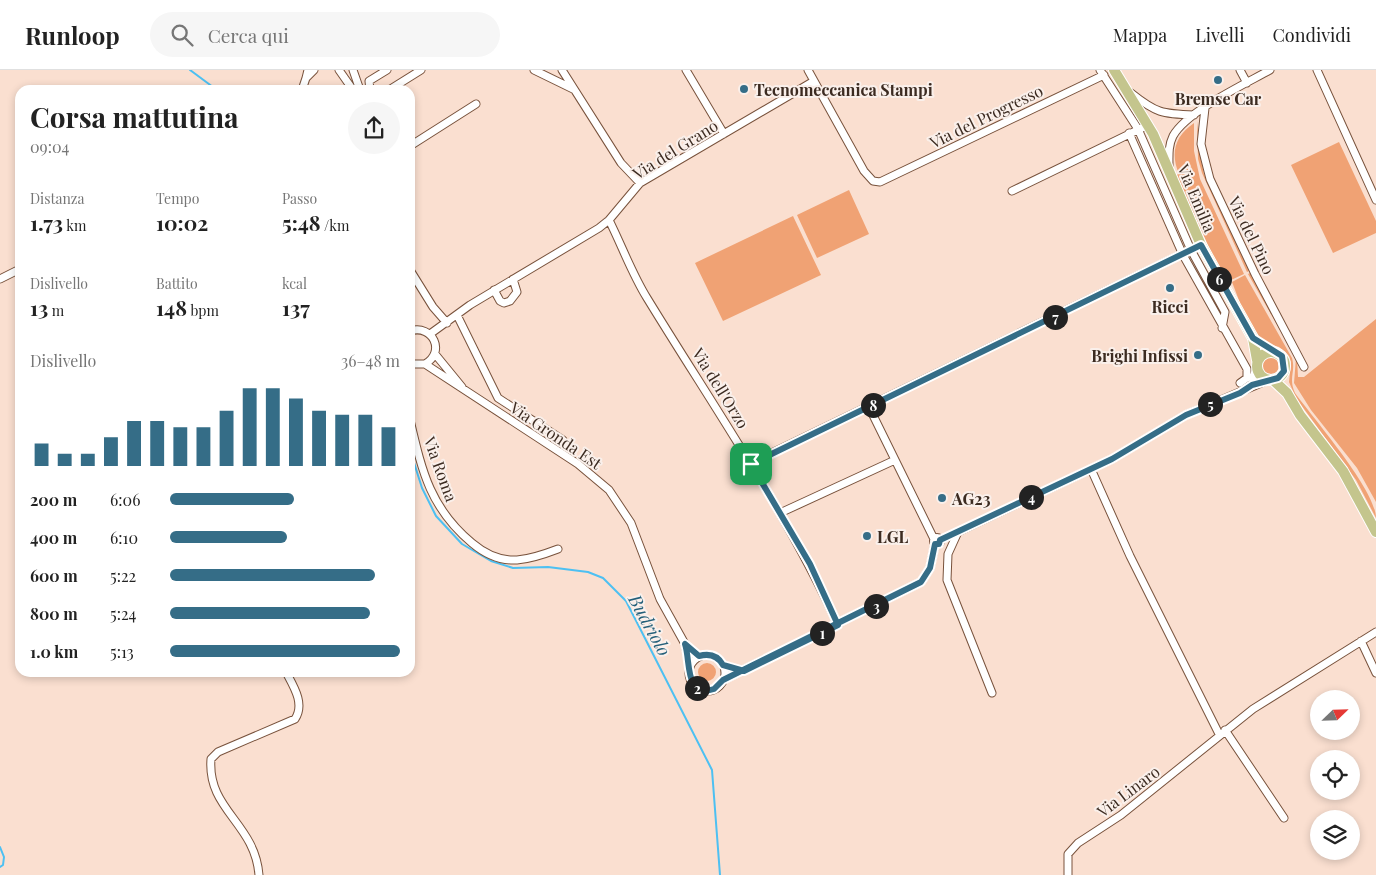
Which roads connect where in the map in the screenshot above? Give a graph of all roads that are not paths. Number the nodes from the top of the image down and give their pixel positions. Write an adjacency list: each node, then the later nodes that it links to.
1 (314, 70): 14 (street)
2 (339, 70): 17 (street)
3 (353, 70): 18 (street)
4 (387, 70): 19 (street)
5 (421, 70): 20 (street)
6 (534, 70): 21 (street)
7 (562, 70): 21 (street)
8 (686, 70): 28 (street)
9 (808, 70): 15 (street)
10 (1240, 70): 16 (street)
11 (1270, 70): 16 (street)
12 (1317, 70): 36 (street)
13 (1106, 72): 15 (street, Via del Progresso); 22 (main road, Via Emilia); 27 (street)
14 (307, 74)
15 (814, 81): 28 (street, Via del Grano)
16 (1247, 83): 24 (street)
17 (350, 85)
18 (358, 85)
19 (369, 85)
20 (397, 85)
21 (573, 90): 33 (street)
22 (1128, 91): 25 (street); 26 (main road, Via Emilia)
23 (476, 104): 30 (street)
24 (1205, 108): 25 (street); 62 (street, Via del Pino)
25 (1194, 115): 31 (street)
26 (1148, 125): 27 (street); 31 (main road, Via Emilia)
27 (1138, 129): 29 (street); 32 (street)
28 (724, 134): 33 (street, Via del Grano)
29 (1129, 134): 34 (street); 35 (street)
30 (415, 143)
31 (1169, 170): 40 (main road, Via Emilia)
32 (1161, 182): 34 (street); 37 (street)
33 (640, 183): 38 (street, Via del Grano)
34 (1152, 185): 39 (street)
35 (1012, 191)
36 (1376, 200)
37 (1178, 219): 39 (street); 41 (street)
38 (609, 220): 46 (street, Via del Grano); 73 (street, Via dell'Orzo)
39 (1169, 223): 42 (street)
40 (1201, 245): 41 (street); 55 (main road, Via Emilia)
41 (1191, 250): 42 (street); 47 (street)
42 (1183, 255): 48 (street); 69 (street)
43 (15, 272): 45 (street)
44 (415, 278): 51 (street)
45 (0, 279)
46 (513, 279): 49 (street, Via del Grano); 49 (street)
47 (1210, 285): 48 (street); 52 (street)
48 (1202, 289): 52 (street)
49 (494, 290): 50 (street, Via del Grano)
50 (457, 315): 51 (street, Via del Grano); 71 (street)
51 (446, 324): 54 (street); 56 (street)
52 (1222, 328): 65 (street)
53 (415, 331): 54 (street)
54 (430, 334): 56 (street)
55 (1253, 338): 57 (main road, Via Emilia); 59 (main road, Via Emilia)
56 (435, 341): 58 (street)
57 (1274, 351): 59 (main road); 63 (main road, Via Emilia)
58 (435, 354): 61 (street); 67 (street, Via Gronda Est)
59 (1257, 363): 64 (main road, Via Emilia); 66 (street)
60 (415, 364): 61 (street)
61 (425, 364): 67 (street, Via Gronda Est)
62 (1304, 367)
63 (1284, 371): 64 (main road); 68 (main road, Via Emilia)
64 (1271, 380): 66 (street); 68 (main road, Via Emilia)
65 (1240, 383)
66 (1252, 385): 74 (street)
67 (467, 393): 83 (street, Via Gronda Est)
68 (1287, 393): 77 (main road, Via Emilia)
69 (869, 407): 72 (street); 73 (street)
70 (415, 437): 79 (street, Via Roma)
71 (563, 440)
72 (895, 460): 75 (street); 78 (street)
73 (751, 464): 75 (street, Via dell'Orzo)
74 (1091, 469): 76 (street); 92 (street)
75 (780, 513): 80 (street, Via dell'Orzo)
76 (958, 532): 78 (street); 91 (street)
77 (1376, 532)
78 (936, 541): 80 (street, Via Gronda Est)
79 (558, 549)
80 (838, 625): 87 (street, Via Gronda Est)
81 (1376, 632): 82 (street, Via Linaro)
82 (1361, 641): 88 (street); 92 (street, Via Linaro)
83 (685, 644): 84 (street, Via Gronda Est); 86 (street, Via Gronda Est)
84 (699, 656): 85 (street, Via Gronda Est); 86 (street)
85 (723, 665): 87 (street, Via Gronda Est); 90 (street)
86 (690, 666): 90 (street, Via Gronda Est)
87 (744, 671): 90 (street, Via Gronda Est)
88 (1376, 673)
89 (288, 677): 94 (street)
90 (723, 680)
91 (992, 693)
92 (1222, 732): 93 (street); 95 (street, Via Linaro)
93 (1284, 818)
94 (259, 875)
95 (1068, 875)

